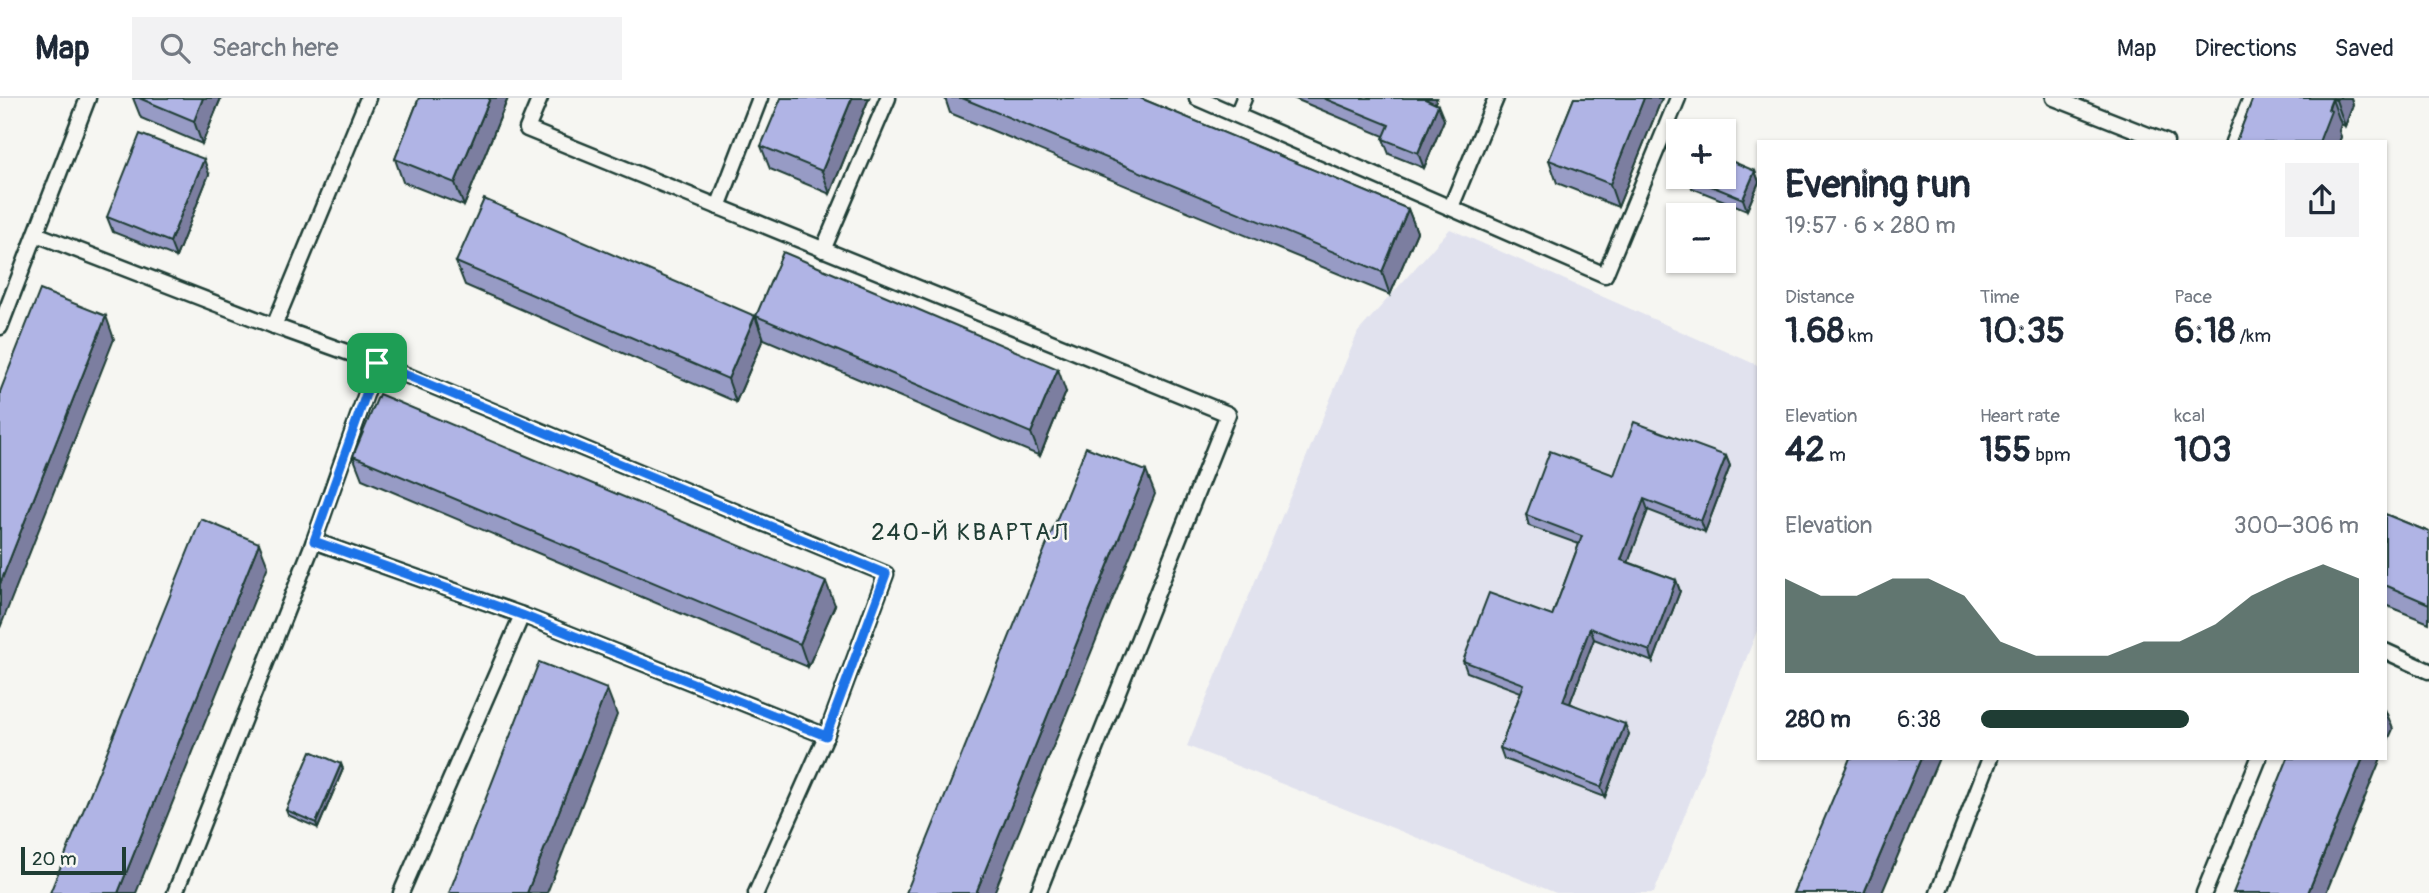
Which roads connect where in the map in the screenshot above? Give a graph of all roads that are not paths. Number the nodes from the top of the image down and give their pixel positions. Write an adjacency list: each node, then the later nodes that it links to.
1 (88, 98): 17 (lane)
2 (369, 98): 19 (lane)
3 (540, 98): 15 (lane)
4 (761, 98): 15 (lane)
5 (888, 98): 18 (lane)
6 (1197, 98): 12 (lane)
7 (1244, 98): 12 (lane)
8 (1496, 98): 16 (lane)
9 (1678, 98): 16 (lane)
10 (2054, 98): 13 (lane)
11 (2251, 98): 14 (lane)
12 (1237, 115): 16 (lane)
13 (2161, 140)
14 (2234, 140)
15 (718, 207): 18 (lane)
16 (1451, 207)
17 (36, 234): 19 (lane); 20 (lane)
18 (823, 250): 32 (lane)
19 (274, 326): 21 (lane)
20 (0, 327)
21 (377, 363): 22 (lane); 26 (lane)
22 (314, 541): 23 (lane); 29 (lane)
23 (522, 615): 26 (lane); 30 (lane)
24 (2387, 653): 25 (lane)
25 (2429, 671)
26 (826, 736): 31 (lane)
27 (1989, 760): 33 (lane)
28 (2258, 760): 34 (lane)
29 (175, 893)
30 (401, 893)
31 (756, 893)
32 (1038, 893)
33 (1938, 893)
34 (2204, 893)

